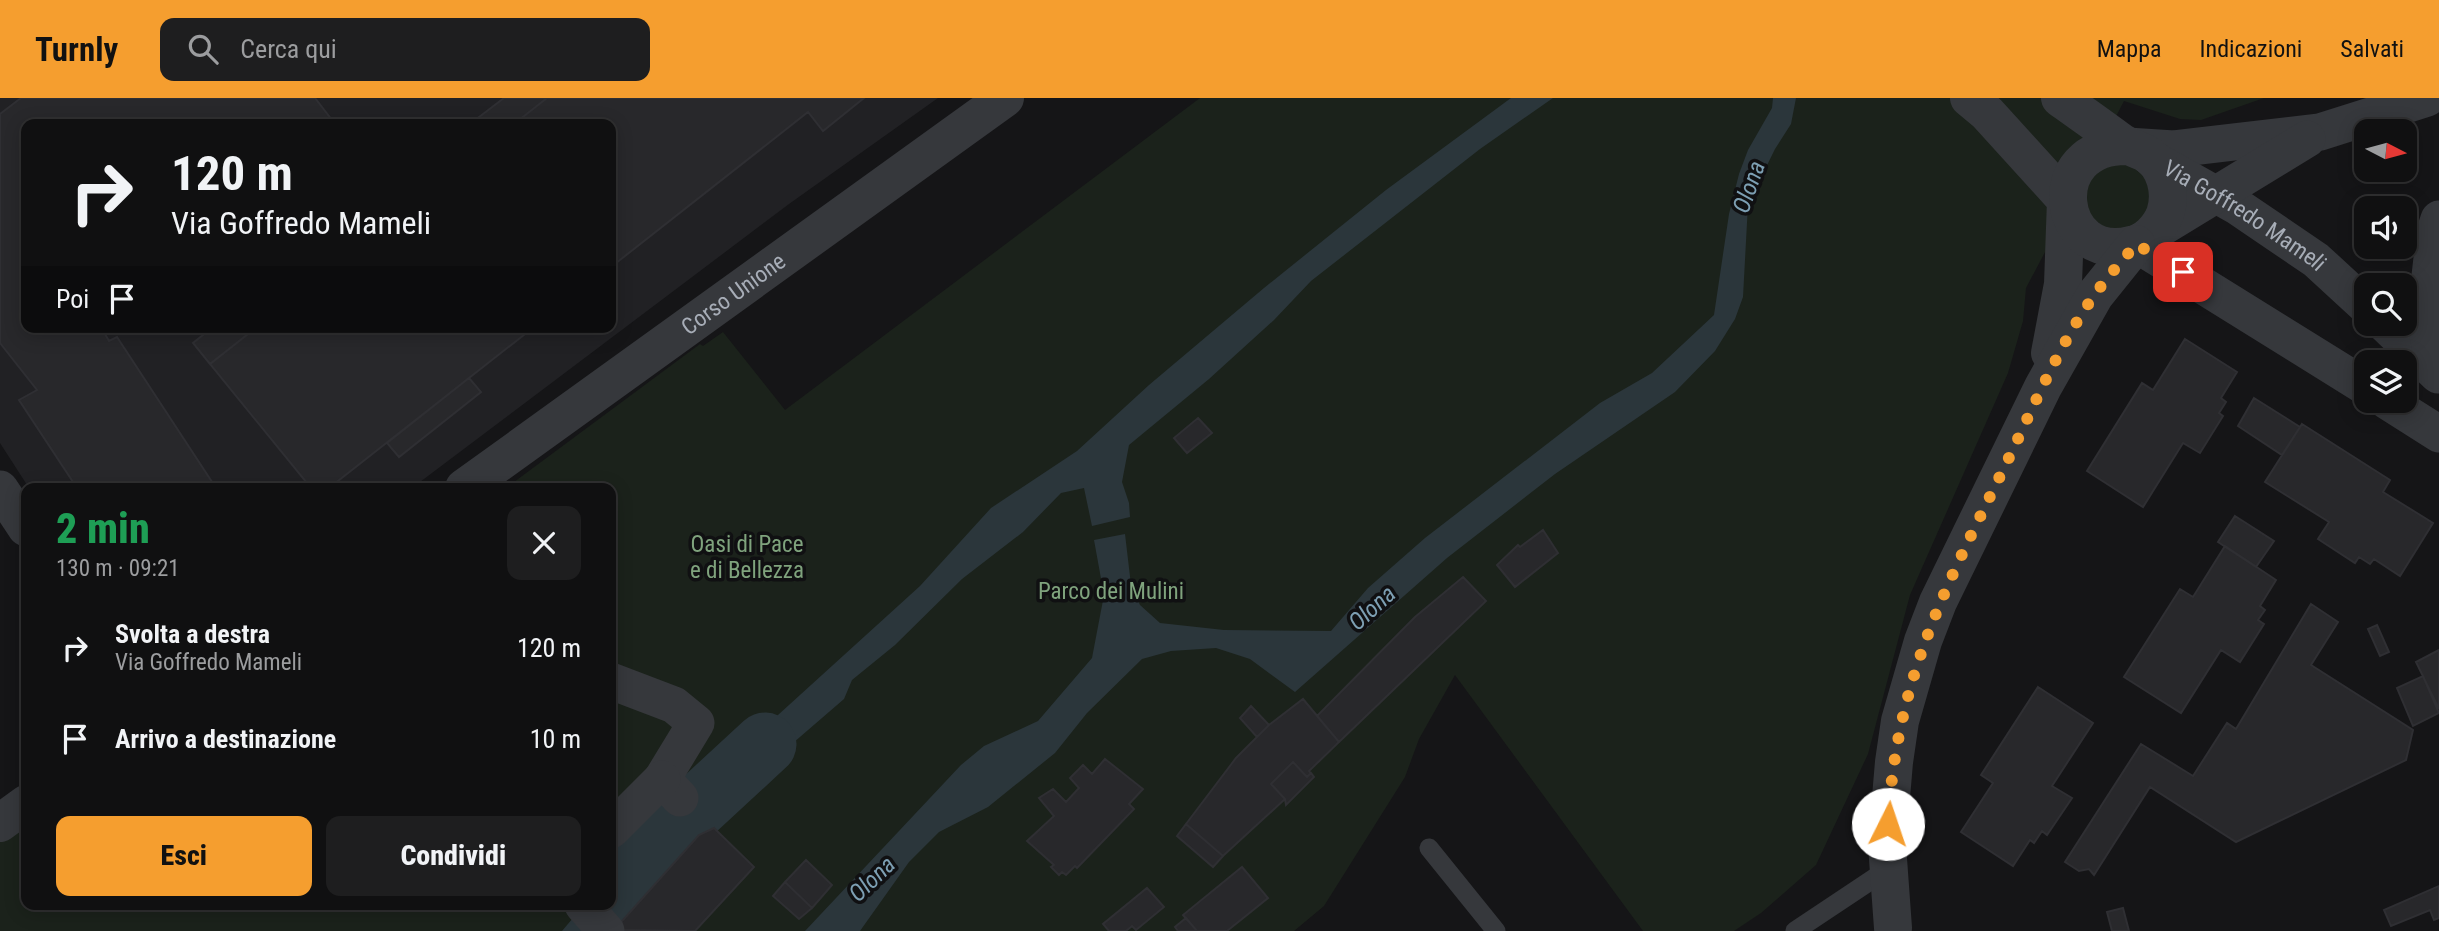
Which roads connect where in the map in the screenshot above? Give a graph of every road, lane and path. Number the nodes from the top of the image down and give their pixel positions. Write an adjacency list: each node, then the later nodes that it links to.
1 (1004, 98): 18 (street, Corso Unione)
2 (1969, 98): 8 (street)
3 (2060, 98): 6 (street)
4 (2427, 98): 5 (street)
5 (2320, 132): 6 (street); 7 (street)
6 (2139, 152): 7 (street, Via Goffredo Mameli); 8 (street); 10 (street)
7 (2214, 193): 10 (street); 11 (street, Via Goffredo Mameli)
8 (2066, 200): 10 (street); 15 (street)
9 (2439, 219): 13 (street)
10 (2145, 239): 14 (street); 15 (street)
11 (2354, 295)
12 (2398, 336): 13 (street)
13 (2437, 373)
14 (2354, 379)
15 (2043, 387): 26 (street)
16 (2406, 413): 17 (street)
17 (2439, 434)
18 (471, 483)
19 (0, 489): 20 (street)
20 (21, 520)
21 (616, 683): 24 (street)
22 (21, 808): 23 (street)
23 (0, 823)
24 (616, 826)
25 (1429, 848): 30 (lane)
26 (1888, 869): 28 (street); 31 (lane)
27 (587, 910): 29 (street)
28 (1893, 930)
29 (606, 931)
30 (1496, 931)
31 (1795, 931)

